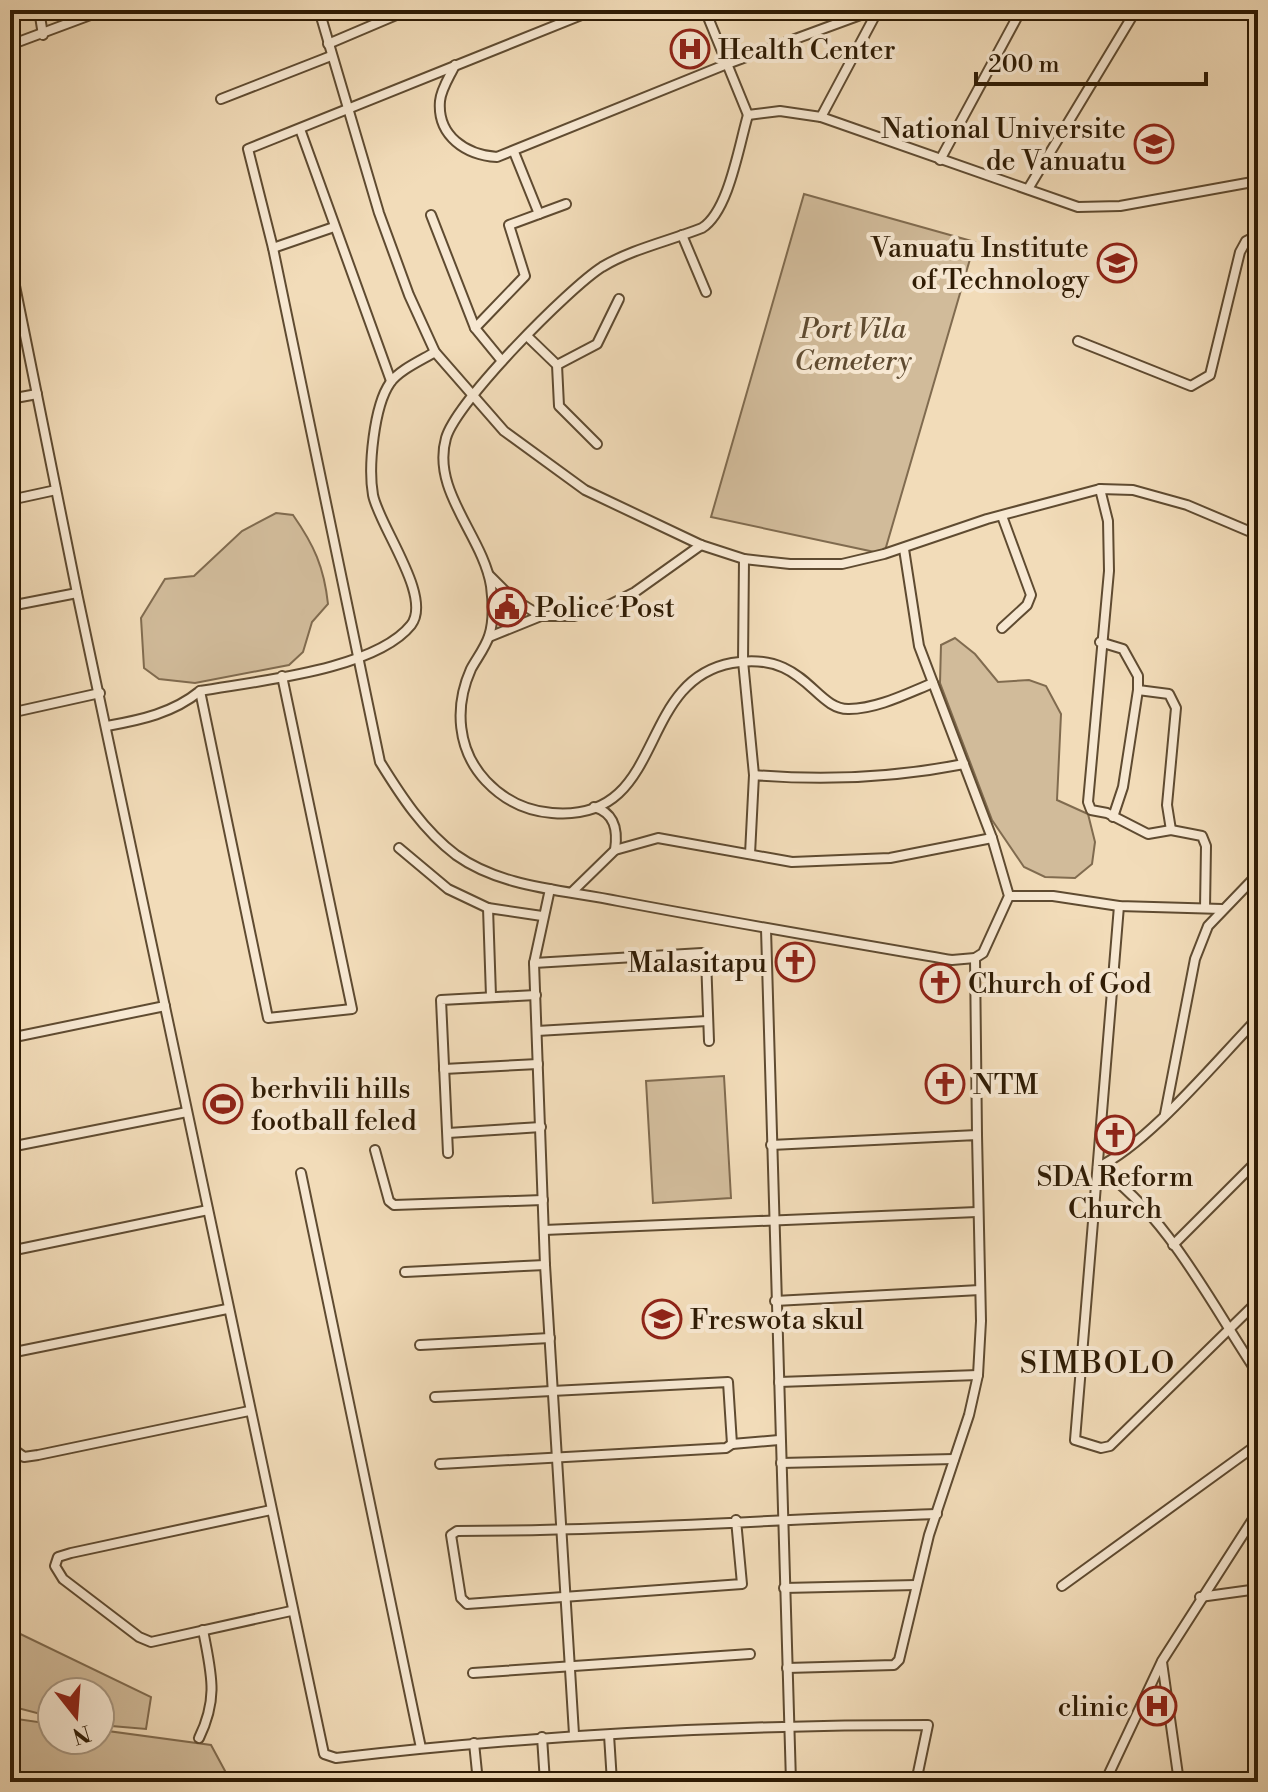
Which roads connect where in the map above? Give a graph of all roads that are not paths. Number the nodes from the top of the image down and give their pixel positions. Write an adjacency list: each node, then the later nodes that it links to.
1 (39, 10): 10 (street)
2 (104, 10): 10 (street)
3 (319, 10): 11 (street)
4 (408, 10): 11 (street)
5 (594, 10): 15 (street)
6 (705, 10): 14 (street)
7 (876, 10): 14 (street); 19 (street)
8 (1021, 10): 22 (street)
9 (1136, 10): 24 (street)
10 (43, 35): 12 (street)
11 (328, 44): 13 (street)
12 (10, 45)
13 (331, 56): 16 (street); 17 (street)
14 (727, 64): 18 (street); 21 (street)
15 (455, 65): 17 (street); 21 (street)
16 (221, 99)
17 (345, 107): 20 (street); 40 (street)
18 (748, 115): 19 (street); 30 (street)
19 (821, 117): 22 (street)
20 (300, 129): 29 (street); 32 (street)
21 (514, 152): 27 (street)
22 (940, 160): 24 (street)
23 (1257, 182): 24 (street); 25 (street)
24 (1028, 189)
25 (1258, 199)
26 (566, 204): 27 (street)
27 (539, 214): 37 (street)
28 (431, 215): 37 (street)
29 (334, 227): 32 (street); 43 (street)
30 (682, 235): 35 (street); 38 (street)
31 (1258, 235): 39 (street)
32 (273, 248): 63 (street)
33 (10, 261): 34 (street)
34 (13, 291): 44 (street)
35 (706, 292)
36 (619, 299): 42 (street)
37 (475, 328): 41 (street)
38 (528, 337): 41 (street); 42 (street)
39 (1078, 341)
40 (435, 352): 43 (street); 45 (street)
41 (502, 361): 45 (street)
42 (557, 365): 47 (street)
43 (391, 381): 63 (street)
44 (37, 394): 46 (street); 49 (street)
45 (470, 395): 53 (street); 56 (street)
46 (10, 399)
47 (597, 444)
48 (1100, 489): 51 (street); 52 (street); 62 (street)
49 (56, 490): 50 (street); 57 (street)
50 (10, 500)
51 (1002, 516): 54 (street); 60 (street)
52 (1258, 535)
53 (701, 545): 55 (street); 59 (street)
54 (904, 549): 55 (street); 66 (street)
55 (744, 559): 64 (street)
56 (488, 574): 59 (street); 61 (street)
57 (77, 593): 58 (street); 69 (street)
58 (10, 606)
59 (541, 616): 61 (street)
60 (1002, 628)
61 (489, 637): 74 (street)
62 (1100, 642): 67 (street); 75 (street)
63 (359, 659): 65 (street); 82 (street)
64 (743, 661): 66 (street); 73 (street); 74 (street)
65 (282, 676): 68 (street); 68 (street)
66 (933, 683): 72 (street)
67 (1138, 690): 75 (street); 76 (street)
68 (200, 691): 71 (street)
69 (100, 693): 70 (street); 71 (street)
70 (10, 713)
71 (107, 726): 95 (street)
72 (964, 764): 73 (street); 77 (street)
73 (754, 775): 80 (street)
74 (594, 807): 79 (street)
75 (1113, 817): 76 (street)
76 (1171, 830): 87 (street)
77 (992, 838): 80 (street); 84 (street)
78 (399, 848): 86 (street)
79 (615, 850): 80 (street); 83 (street)
80 (750, 854)
81 (1258, 874): 88 (street)
82 (550, 889): 83 (street); 89 (street)
83 (572, 892): 90 (street)
84 (1009, 896): 85 (street); 91 (street)
85 (1119, 906): 87 (street); 113 (street)
86 (488, 908): 89 (street); 94 (street)
87 (1205, 908): 88 (street)
88 (1222, 909): 104 (street)
89 (542, 916): 92 (street)
90 (766, 929): 91 (street); 108 (street)
91 (975, 958): 107 (street)
92 (534, 963): 93 (street); 97 (street)
93 (536, 995): 94 (street); 98 (street)
94 (491, 996): 102 (street)
95 (165, 1006): 99 (street); 103 (street)
96 (1258, 1018): 104 (street)
97 (707, 1021): 98 (street); 100 (street)
98 (537, 1031): 101 (street)
99 (10, 1038)
100 (709, 1041)
101 (538, 1064): 102 (street); 105 (street)
102 (444, 1069): 106 (street)
103 (187, 1112): 109 (street); 116 (street)
104 (1165, 1114): 113 (street)
105 (541, 1127): 106 (street); 115 (street)
106 (448, 1133): 111 (street)
107 (977, 1135): 108 (street); 117 (street)
108 (771, 1145): 118 (street)
109 (10, 1147)
110 (375, 1150): 115 (street)
111 (448, 1153)
112 (1258, 1160): 120 (street)
113 (1098, 1167): 120 (street); 128 (street)
114 (301, 1173): 171 (street)
115 (543, 1200): 119 (street)
116 (208, 1210): 121 (street); 127 (street)
117 (977, 1212): 118 (street); 124 (street)
118 (773, 1222): 119 (street); 125 (street)
119 (544, 1230): 122 (street)
120 (1173, 1245): 128 (street)
121 (10, 1251)
122 (545, 1265): 123 (street); 129 (street)
123 (405, 1272)
124 (980, 1290): 125 (street); 133 (street)
125 (775, 1301): 134 (street)
126 (1258, 1301): 128 (street)
127 (227, 1309): 131 (street); 137 (street)
128 (1229, 1330): 132 (street)
129 (550, 1338): 130 (street); 135 (street)
130 (420, 1345)
131 (10, 1353)
132 (1258, 1374)
133 (978, 1375): 134 (street); 143 (street)
134 (779, 1382): 138 (street)
135 (554, 1393): 136 (street); 139 (street); 142 (street)
136 (435, 1397)
137 (249, 1411): 141 (street); 146 (street)
138 (779, 1440): 139 (street); 144 (street)
139 (732, 1444): 142 (street)
140 (1258, 1444): 153 (street)
141 (10, 1447)
142 (558, 1458): 145 (street); 151 (street)
143 (954, 1459): 144 (street); 147 (street)
144 (781, 1463): 149 (street)
145 (440, 1464)
146 (271, 1510): 158 (street); 159 (street)
147 (937, 1514): 149 (street); 152 (street)
148 (1258, 1517): 157 (street)
149 (782, 1518): 150 (street); 154 (street)
150 (736, 1520): 151 (street); 156 (street)
151 (562, 1530): 156 (street); 156 (street)
152 (916, 1585): 154 (street); 163 (street)
153 (1062, 1586)
154 (784, 1588): 163 (street)
155 (1258, 1589): 157 (street)
156 (567, 1597): 162 (street)
157 (1200, 1597): 161 (street)
158 (291, 1611): 159 (street); 171 (street)
159 (203, 1630): 169 (street)
160 (750, 1654): 162 (street)
161 (1162, 1661): 177 (street); 178 (street)
162 (571, 1666): 164 (street); 166 (street)
163 (787, 1668): 165 (street)
164 (473, 1673)
165 (788, 1725): 167 (street); 175 (street); 176 (street)
166 (574, 1734): 167 (street); 168 (street)
167 (609, 1735): 174 (street)
168 (542, 1737): 170 (street); 173 (street)
169 (199, 1738)
170 (474, 1743): 171 (street); 172 (street)
171 (421, 1748)
172 (478, 1782)
173 (545, 1782)
174 (612, 1782)
175 (791, 1782)
176 (916, 1782)
177 (1105, 1782)
178 (1179, 1782)

